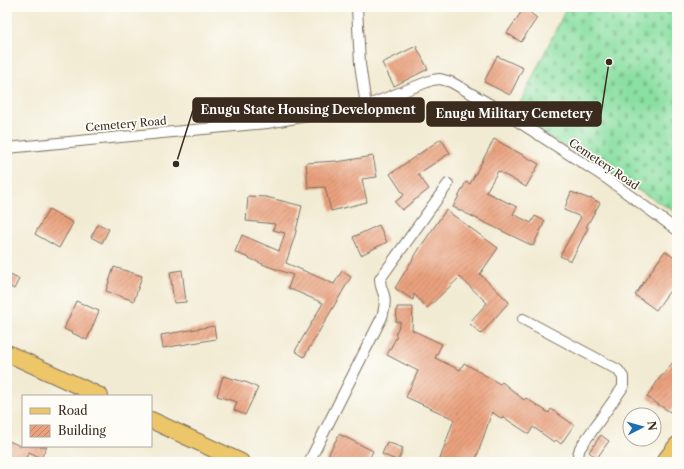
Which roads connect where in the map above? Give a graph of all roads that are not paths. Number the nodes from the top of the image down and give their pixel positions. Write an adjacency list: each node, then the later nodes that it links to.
1 (357, 7): 2 (street)
2 (366, 106): 3 (street, Cemetery Road); 5 (street, Cemetery Road)
3 (7, 148)
4 (448, 184): 12 (street)
5 (677, 230)
6 (523, 319): 13 (street)
7 (7, 353): 8 (main road)
8 (98, 395)
9 (152, 420): 11 (main road)
10 (677, 445): 14 (main road)
11 (241, 462)
12 (309, 462)
13 (581, 462)
14 (664, 462)

